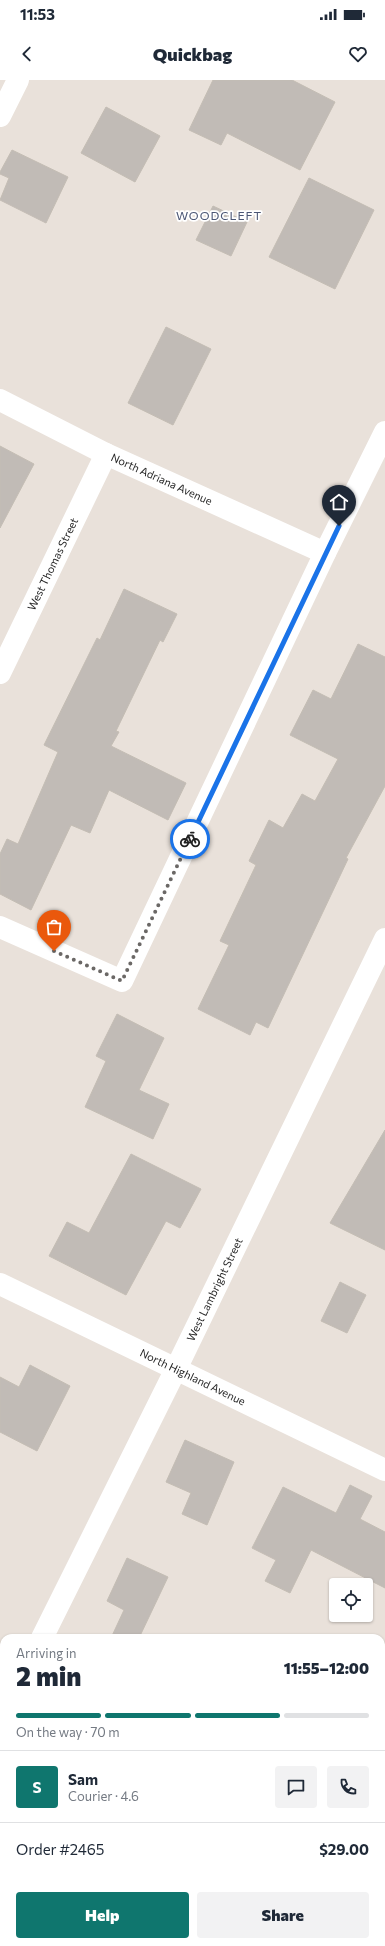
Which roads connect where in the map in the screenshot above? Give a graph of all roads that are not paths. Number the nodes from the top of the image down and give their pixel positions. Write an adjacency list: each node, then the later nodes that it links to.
1 (18, 80): 2 (street)
2 (0, 116)
3 (0, 400): 5 (street, North Adriana Avenue)
4 (385, 432): 6 (street)
5 (106, 454): 6 (street, North Adriana Avenue); 7 (street, West Thomas Street)
6 (325, 553): 8 (street)
7 (0, 673)
8 (0, 927)
9 (385, 939): 11 (street, West Lambright Street)
10 (0, 1284): 11 (street, North Highland Avenue)
11 (176, 1369): 12 (street, North Highland Avenue); 13 (street, West Lambright Street)
12 (385, 1470)
13 (44, 1634)

